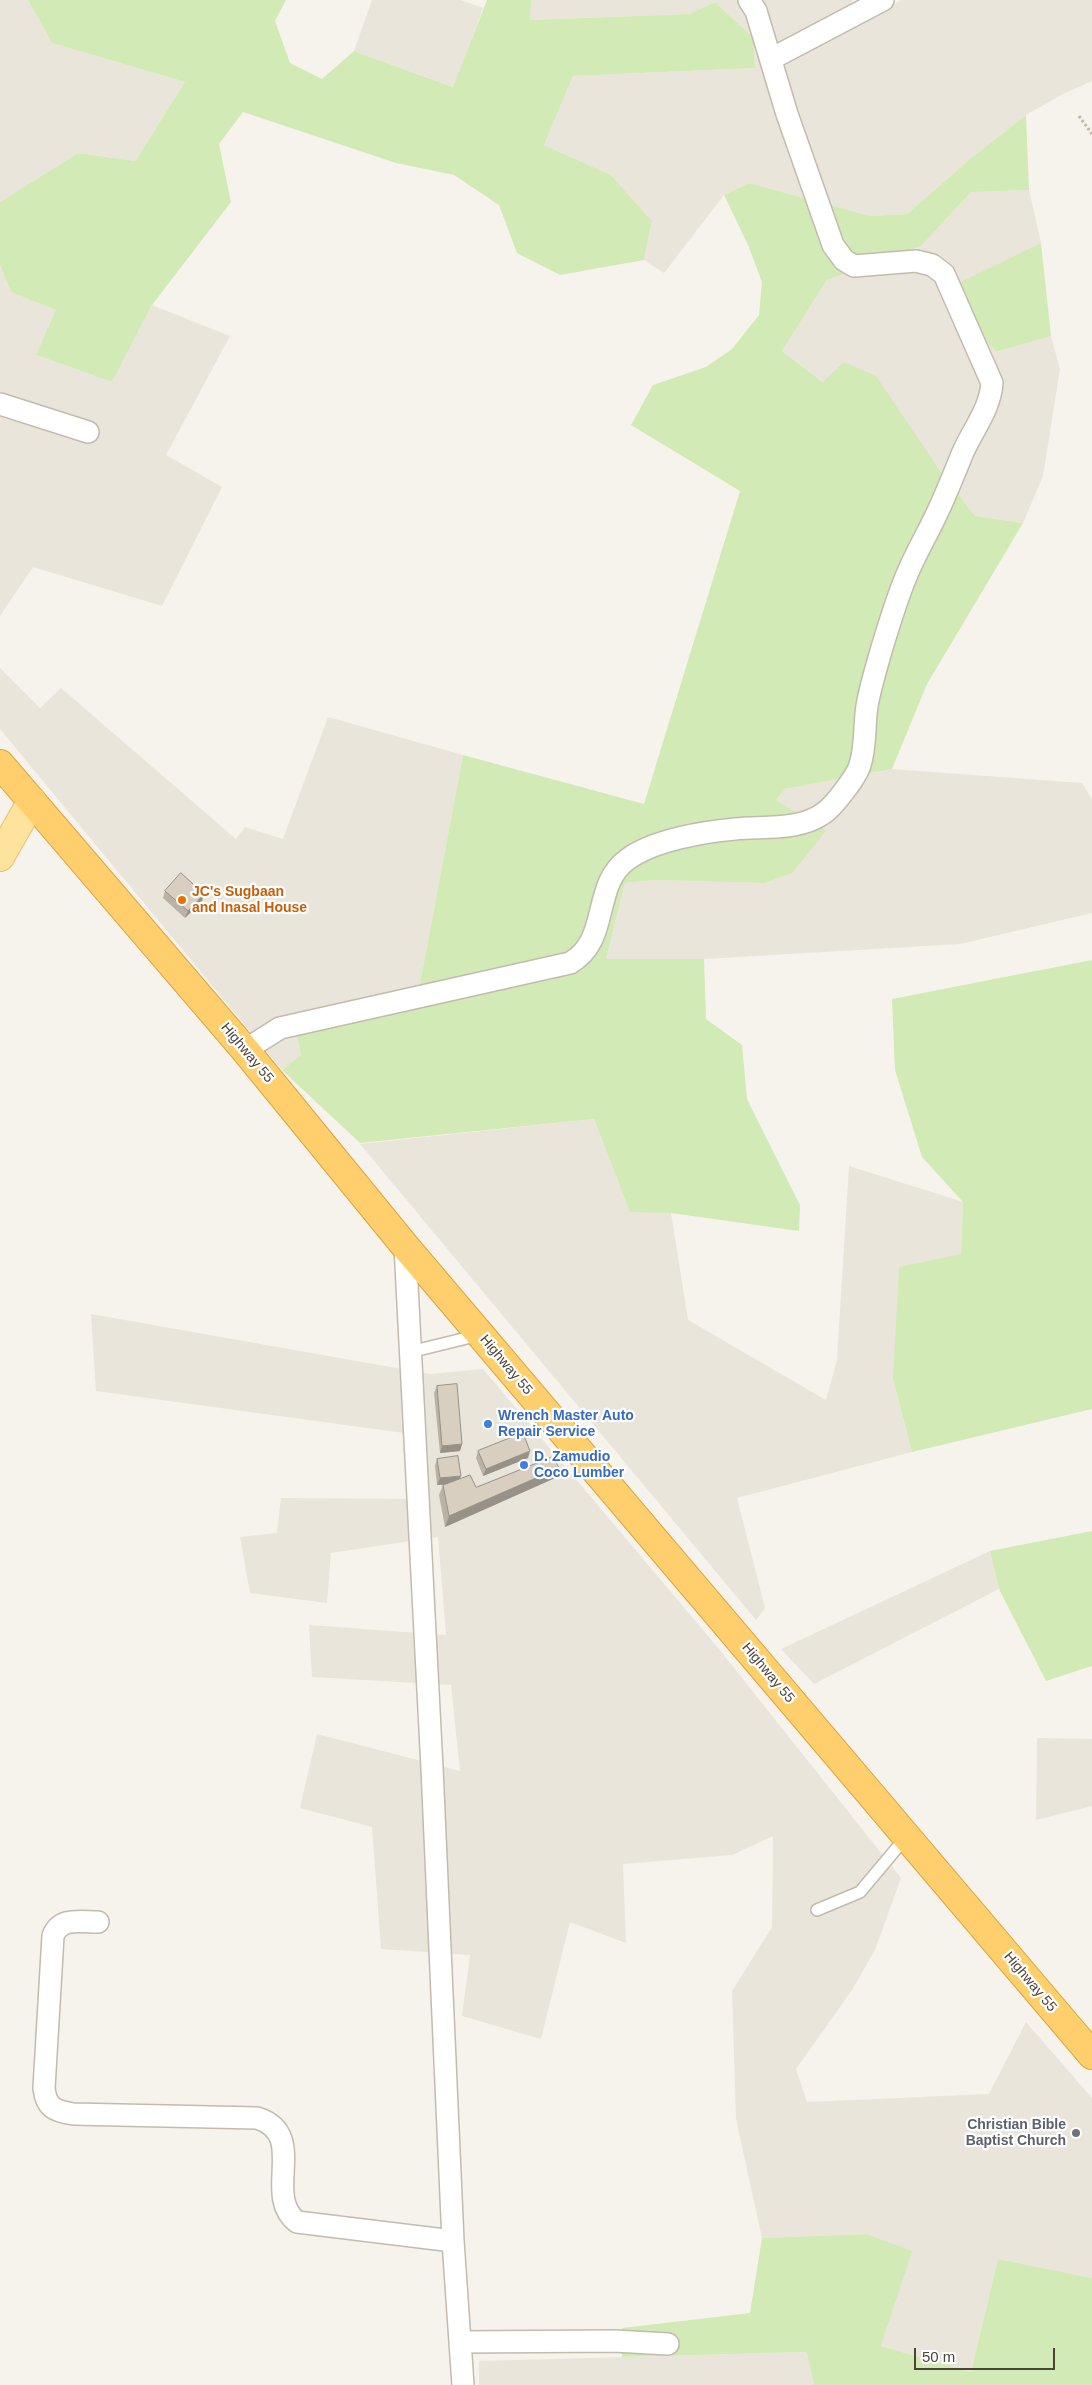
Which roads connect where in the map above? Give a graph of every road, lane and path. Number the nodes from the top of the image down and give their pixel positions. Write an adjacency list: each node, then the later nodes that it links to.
1 (749, 0): 3 (street)
2 (883, 0): 3 (street)
3 (771, 59): 11 (street)
4 (1079, 116): 5 (path)
5 (1092, 134)
6 (0, 404): 7 (street)
7 (88, 432)
8 (0, 764): 9 (highway, Highway 55)
9 (32, 801): 10 (main road); 11 (highway, Highway 55)
10 (0, 857)
11 (263, 1039): 12 (highway, Highway 55)
12 (405, 1246): 13 (highway, Highway 55); 14 (street)
13 (480, 1335): 14 (lane); 15 (highway, Highway 55)
14 (410, 1352): 19 (street)
15 (907, 1836): 16 (lane); 18 (highway, Highway 55)
16 (817, 1910)
17 (98, 1922): 19 (street)
18 (1092, 2055)
19 (453, 2241): 20 (street)
20 (460, 2342): 21 (street); 22 (street)
21 (668, 2344)
22 (463, 2385)

